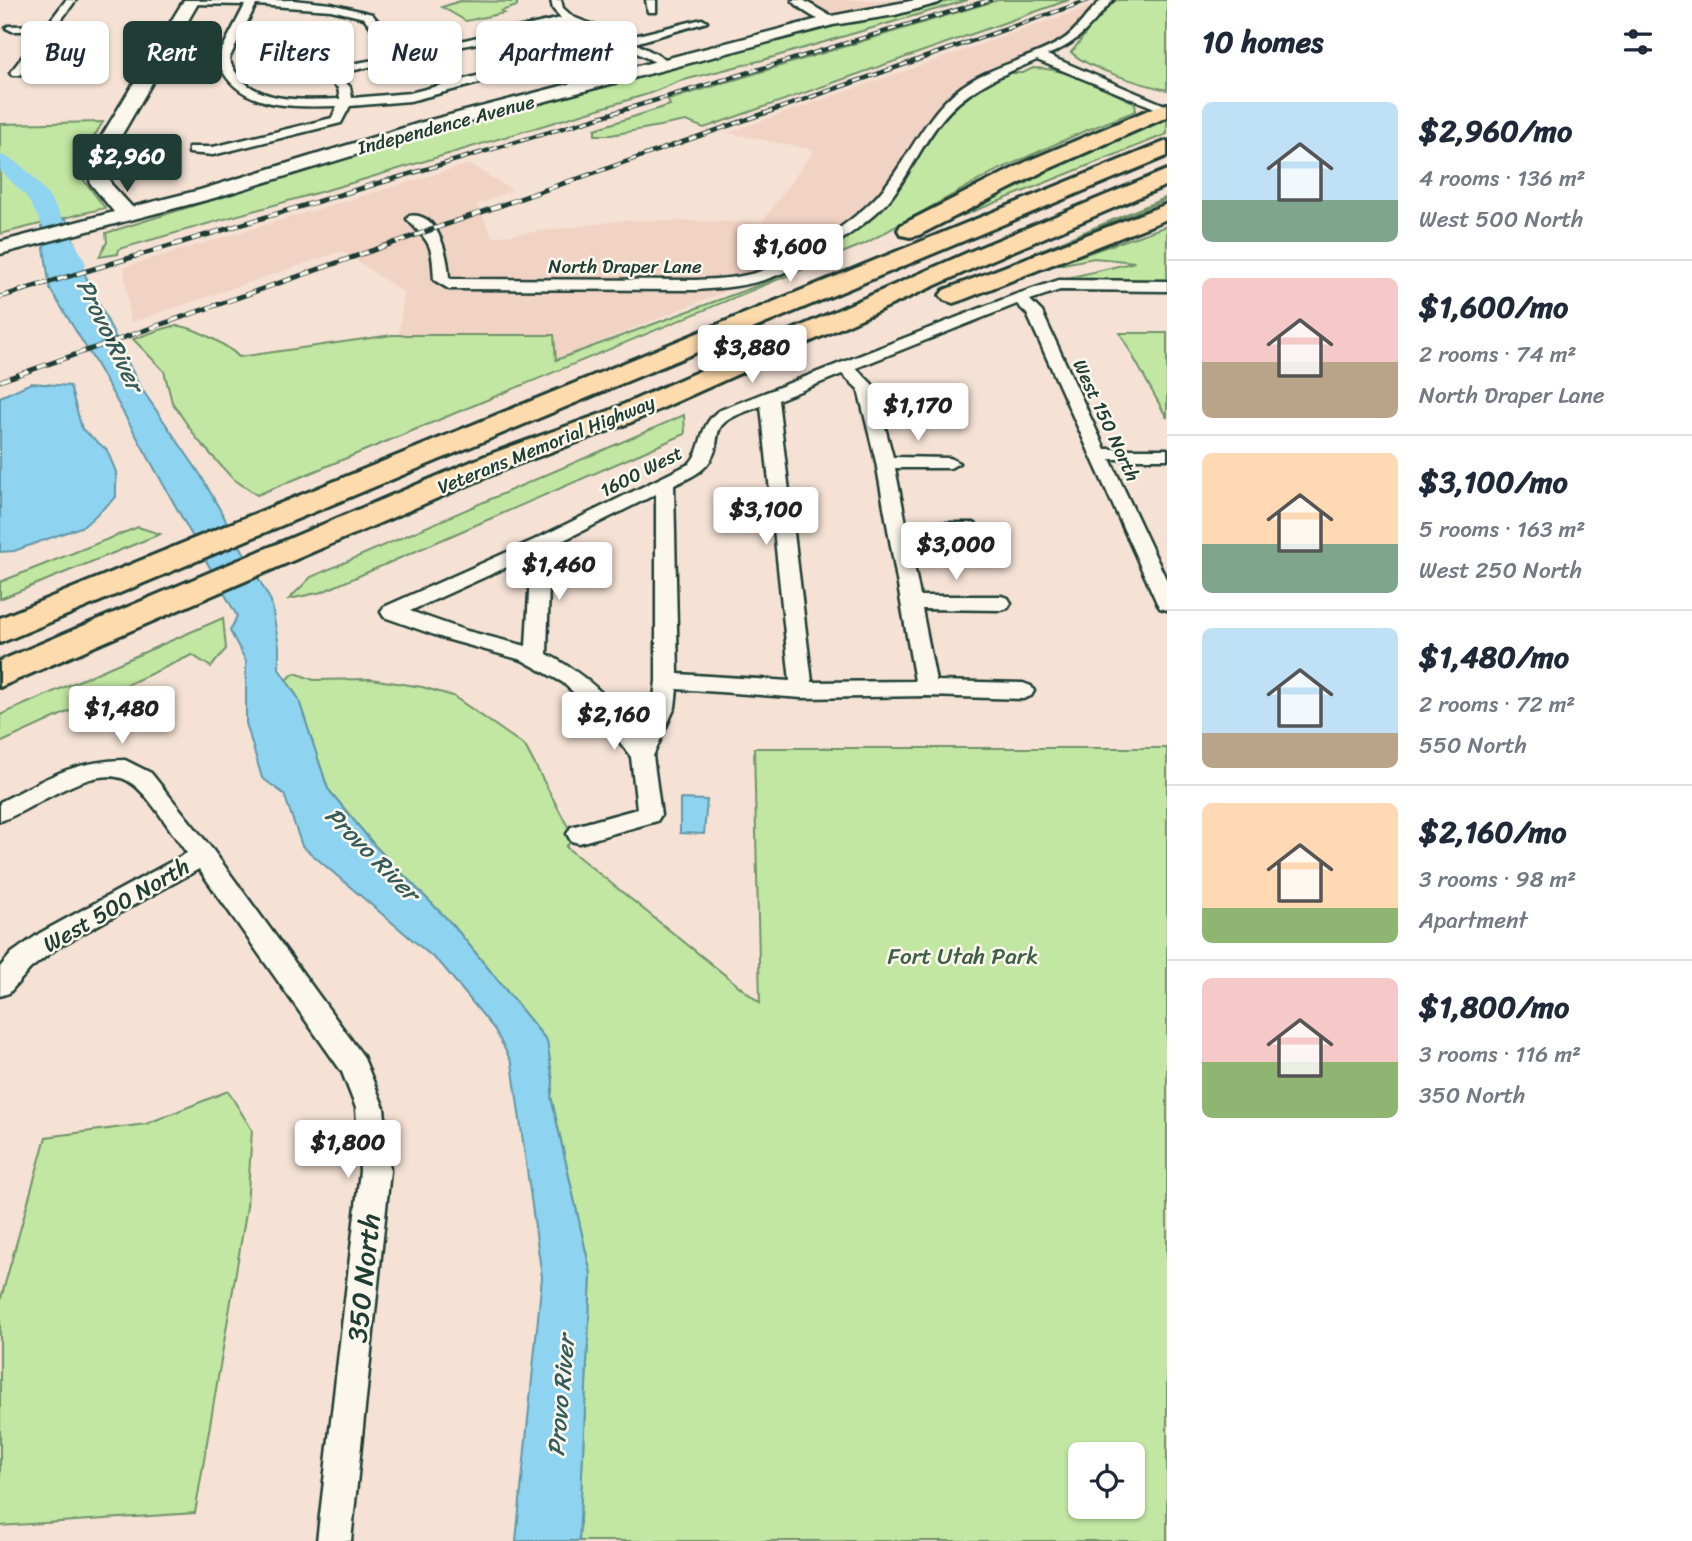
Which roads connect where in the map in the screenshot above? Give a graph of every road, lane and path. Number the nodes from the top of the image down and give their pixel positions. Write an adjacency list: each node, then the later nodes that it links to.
1 (71, 0): 11 (street)
2 (556, 0): 9 (street)
3 (797, 0): 10 (street)
4 (934, 0): 10 (street, Independence Avenue)
5 (1108, 0): 21 (street, North Draper Lane)
6 (192, 1): 7 (street); 36 (street)
7 (252, 1): 8 (street); 17 (street)
8 (345, 3): 12 (street)
9 (569, 19): 13 (street); 19 (street)
10 (832, 19): 22 (street, Independence Avenue)
11 (55, 21)
12 (373, 21)
13 (574, 21)
14 (702, 22): 18 (street)
15 (12, 28): 16 (street)
16 (21, 28)
17 (235, 33): 25 (street)
18 (637, 40)
19 (462, 44)
20 (637, 49): 22 (street)
21 (1043, 55): 31 (street); 37 (street, North Draper Lane)
22 (667, 64): 36 (street, Independence Avenue)
23 (21, 66): 24 (street)
24 (16, 73)
25 (236, 80): 27 (street)
26 (476, 80): 30 (street)
27 (222, 82)
28 (241, 84): 30 (street)
29 (341, 84): 30 (street)
30 (346, 101): 33 (street)
31 (1166, 107): 41 (highway)
32 (1167, 148): 41 (highway, Veterans Memorial Highway)
33 (194, 150)
34 (1167, 177): 42 (highway, Veterans Memorial Highway)
35 (1167, 211): 42 (highway)
36 (128, 215): 38 (street, Independence Avenue)
37 (414, 219)
38 (5, 247)
39 (1167, 286): 40 (street, 1600 West)
40 (1019, 298): 43 (street, 1600 West); 47 (street, West 150 North)
41 (742, 325): 58 (highway, Veterans Memorial Highway)
42 (803, 336): 60 (highway, Veterans Memorial Highway)
43 (846, 368): 44 (street, 1600 West); 45 (street)
44 (769, 399): 51 (street, 1600 West); 63 (street)
45 (870, 404): 46 (street); 49 (street)
46 (930, 404)
47 (1099, 454): 48 (street); 57 (street, West 150 North)
48 (1167, 454)
49 (885, 462): 50 (street); 52 (street)
50 (950, 463)
51 (665, 484): 54 (street, 1600 West); 61 (street)
52 (896, 529): 53 (street); 55 (street)
53 (975, 529)
54 (541, 544): 59 (street); 59 (street, 1600 West)
55 (909, 602): 56 (street); 62 (street)
56 (1001, 603)
57 (1167, 603)
58 (0, 631)
59 (536, 658): 65 (street)
60 (0, 675)
61 (667, 681): 63 (street); 65 (street)
62 (928, 688): 63 (street); 64 (street)
63 (802, 690)
64 (1023, 691)
65 (642, 756): 67 (street)
66 (0, 812): 68 (street, 350 North)
67 (579, 834)
68 (203, 856): 69 (street, West 500 North); 70 (street, 350 North)
69 (0, 985)
70 (334, 1541)

